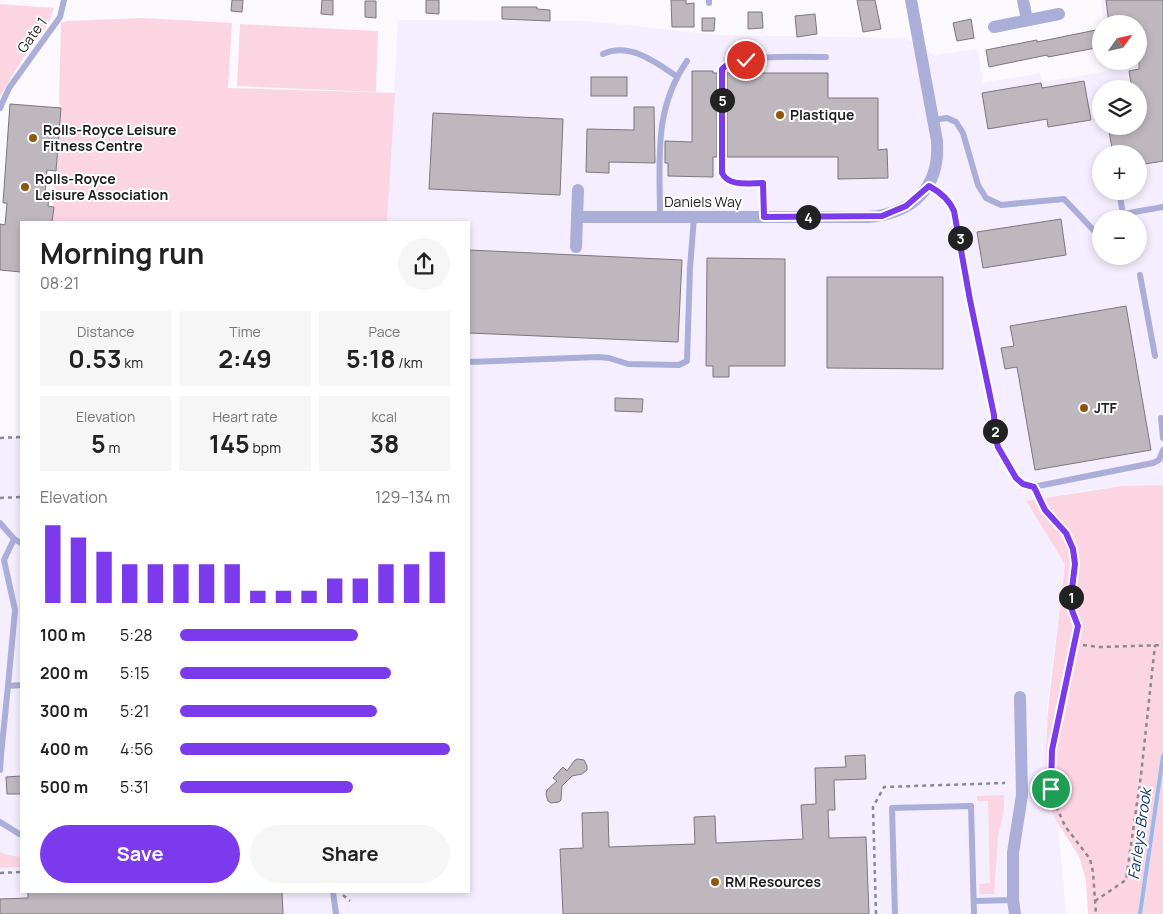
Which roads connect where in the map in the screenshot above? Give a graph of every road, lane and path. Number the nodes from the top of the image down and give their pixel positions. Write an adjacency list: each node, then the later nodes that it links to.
1 (64, 0): 11 (lane, Gate 1)
2 (911, 0): 12 (street, Daniels Way)
3 (1023, 0): 5 (street)
4 (1059, 14): 5 (street)
5 (1027, 20): 6 (street)
6 (994, 27)
7 (604, 54): 10 (lane)
8 (826, 57): 20 (lane)
9 (687, 61): 10 (lane)
10 (676, 76): 18 (lane)
11 (0, 108)
12 (933, 120): 13 (street, Daniels Way); 21 (lane)
13 (929, 186): 20 (street, Daniels Way); 31 (lane)
14 (578, 190): 17 (street)
15 (1121, 200): 16 (lane)
16 (1163, 207)
17 (577, 217): 18 (street, Daniels Way); 22 (street)
18 (660, 217): 19 (street, Daniels Way)
19 (694, 217): 20 (street, Daniels Way); 25 (lane)
20 (764, 217)
21 (1092, 229)
22 (576, 247)
23 (1140, 275): 24 (lane)
24 (1155, 356)
25 (470, 362)
26 (1162, 418): 29 (lane)
27 (20, 437): 28 (path)
28 (0, 438)
29 (1163, 438)
30 (1163, 450): 31 (lane)
31 (1034, 487): 37 (path)
32 (20, 497): 33 (path)
33 (0, 498)
34 (0, 523): 35 (lane)
35 (14, 539): 36 (lane); 41 (lane)
36 (20, 542)
37 (1075, 644): 38 (path); 52 (path)
38 (1155, 645): 39 (path); 52 (path)
39 (1163, 645)
40 (20, 685): 41 (lane)
41 (8, 686): 43 (lane)
42 (1020, 697): 50 (street)
43 (1, 755): 44 (lane)
44 (0, 770)
45 (0, 822): 46 (lane)
46 (20, 834)
47 (20, 872): 48 (path)
48 (0, 873)
49 (334, 893): 53 (lane)
50 (1013, 900): 51 (lane); 56 (street)
51 (974, 901): 54 (lane); 55 (lane)
52 (1095, 901): 57 (path)
53 (336, 914)
54 (895, 914)
55 (974, 914)
56 (1015, 914)
57 (1096, 914)

